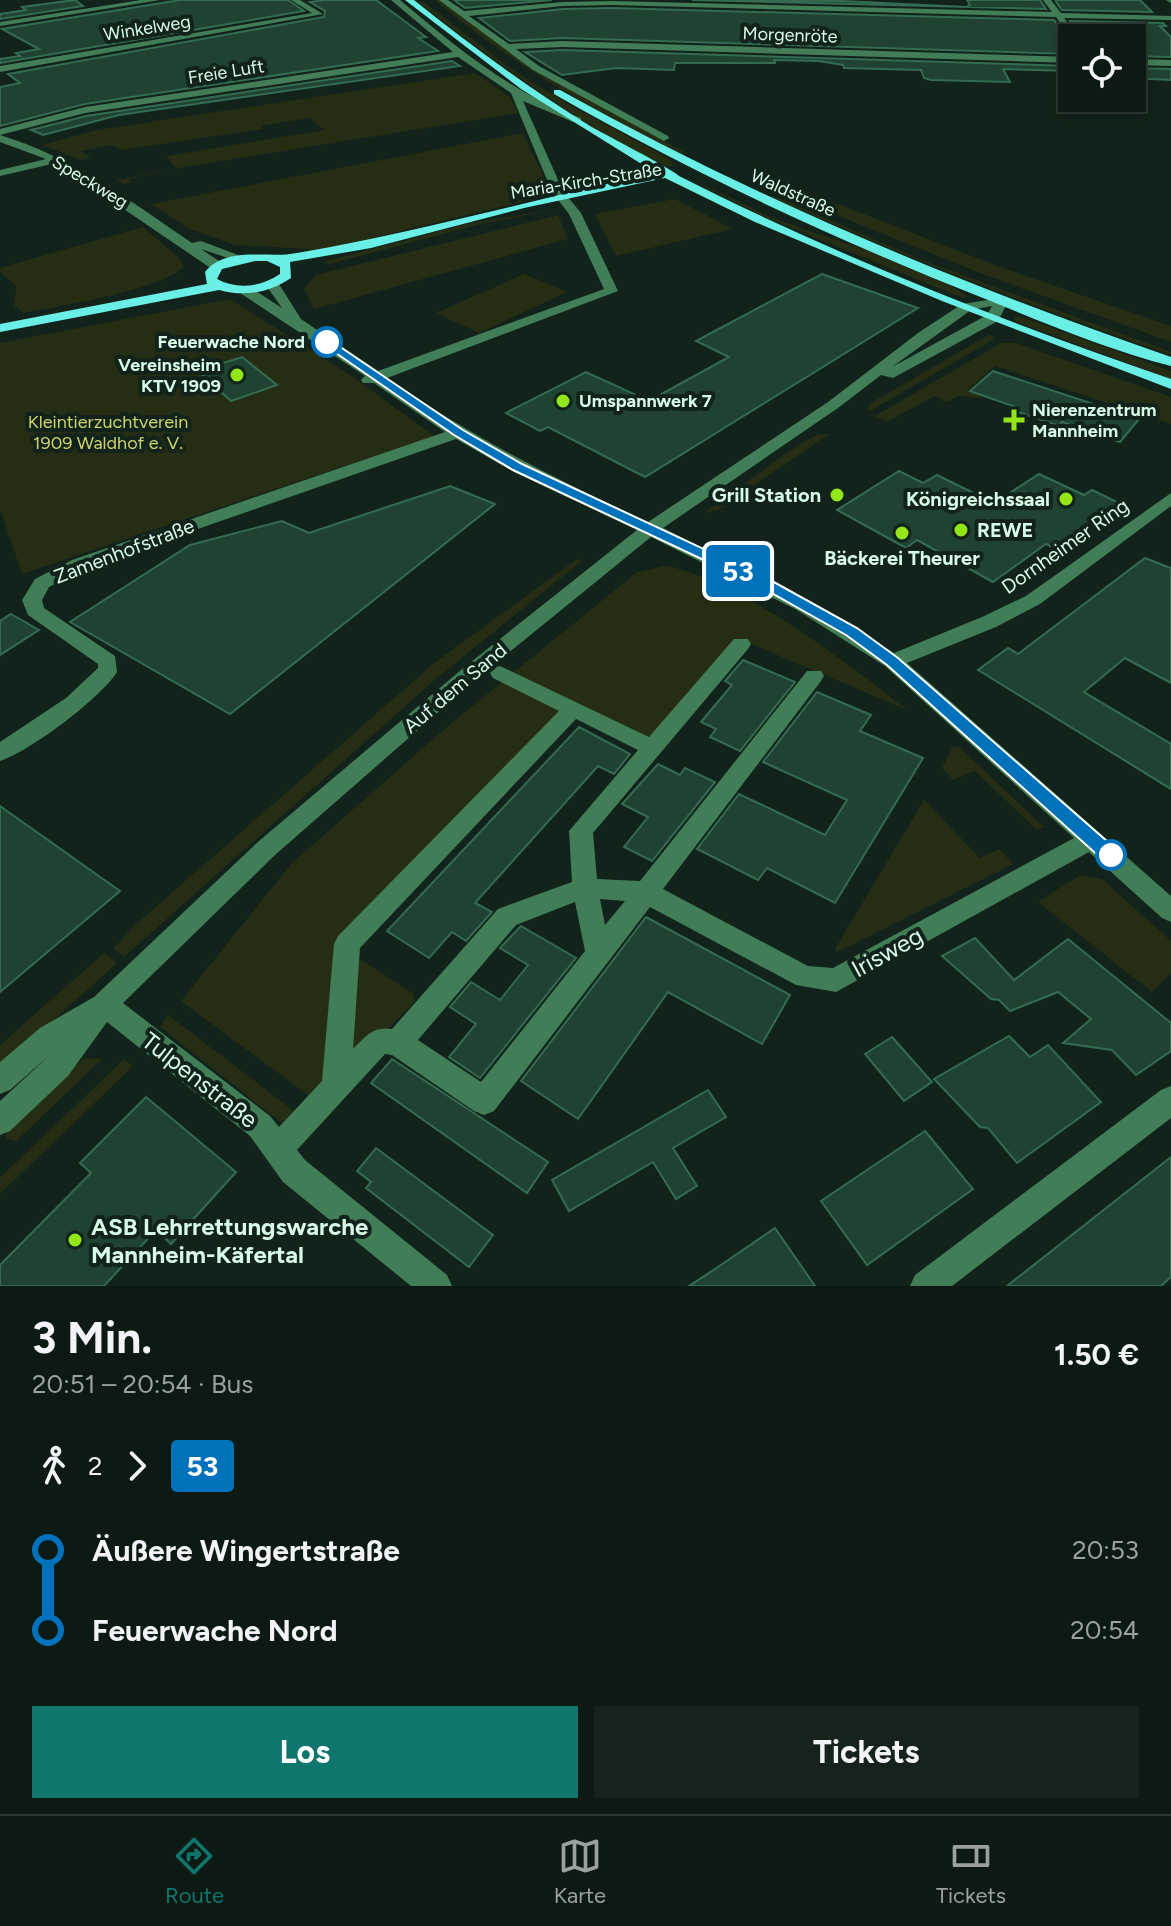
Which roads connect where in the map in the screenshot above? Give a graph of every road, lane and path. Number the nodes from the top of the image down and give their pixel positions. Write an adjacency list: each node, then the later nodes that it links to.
1 (156, 0): 8 (street)
2 (295, 0): 20 (street, Winkelweg)
3 (395, 0): 16 (street, Waldstraße)
4 (409, 0): 22 (main road, Waldstraße)
5 (428, 0): 27 (main road, Waldstraße)
6 (443, 0): 9 (street)
7 (1047, 0): 10 (street)
8 (117, 6): 11 (street); 13 (street)
9 (461, 14): 10 (street); 15 (street)
10 (1058, 15): 12 (street); 14 (street)
11 (134, 18)
12 (1171, 18)
13 (0, 24)
14 (1065, 24)
15 (508, 47): 17 (street, Morgenröte); 25 (street)
16 (459, 54): 21 (street, Waldstraße); 23 (street, Freie Luft)
17 (1058, 60)
18 (1146, 62): 19 (street)
19 (1171, 63)
20 (0, 69)
21 (514, 90): 22 (street, Waldstraße); 31 (street)
22 (577, 120): 29 (main road, Waldstraße)
23 (0, 132)
24 (0, 138): 26 (street, Speckweg)
25 (664, 138)
26 (57, 159): 28 (street); 32 (street, Speckweg)
27 (702, 170): 29 (main road, Maria-Kirch-Straße); 30 (main road); 38 (main road, Waldstraße)
28 (0, 173)
29 (665, 173): 30 (main road, Waldstraße); 31 (main road, Maria-Kirch-Straße)
30 (682, 182): 31 (main road, Maria-Kirch-Straße); 39 (main road, Waldstraße)
31 (565, 200): 34 (main road, Maria-Kirch-Straße); 44 (street)
32 (174, 236): 33 (street, Speckweg); 35 (street, Speckweg)
33 (240, 258): 34 (main road); 35 (main road)
34 (285, 265): 36 (main road)
35 (215, 276): 37 (main road); 42 (main road)
36 (272, 284): 37 (main road); 41 (street)
37 (245, 290): 41 (street)
38 (1002, 300): 39 (street, Auf dem Sand); 40 (street); 43 (main road, Waldstraße)
39 (967, 307): 40 (main road, Waldstraße); 46 (street, Auf dem Sand)
40 (993, 318): 45 (main road, Waldstraße); 46 (street, Auf dem Sand)
41 (301, 324): 44 (street)
42 (0, 328)
43 (1171, 362)
44 (371, 379): 47 (street)
45 (1171, 384)
46 (833, 405): 49 (street, Auf dem Sand)
47 (450, 436): 49 (street); 56 (street, Zamenhofstraße)
48 (1171, 498): 51 (street, Dornheimer Ring)
49 (650, 529): 51 (street); 62 (street, Auf dem Sand)
50 (741, 644): 55 (street)
51 (892, 661): 57 (street)
52 (500, 673): 54 (street)
53 (814, 676): 59 (street)
54 (573, 709): 55 (street); 65 (street)
55 (651, 747): 58 (street)
56 (0, 753)
57 (1092, 839): 59 (street, Irisweg); 60 (street)
58 (585, 888): 59 (street, Irisweg); 61 (street); 63 (street)
59 (645, 892): 61 (street)
60 (1171, 911)
61 (598, 954): 63 (street)
62 (104, 1004): 64 (street, Auf dem Sand); 67 (street, Auf dem Sand); 68 (street, Tulpenstraße)
63 (398, 1043): 65 (street)
64 (0, 1080)
65 (336, 1086): 68 (street)
66 (1171, 1100): 70 (street)
67 (0, 1121)
68 (279, 1148): 69 (street, Tulpenstraße)
69 (436, 1286)
70 (926, 1286)

